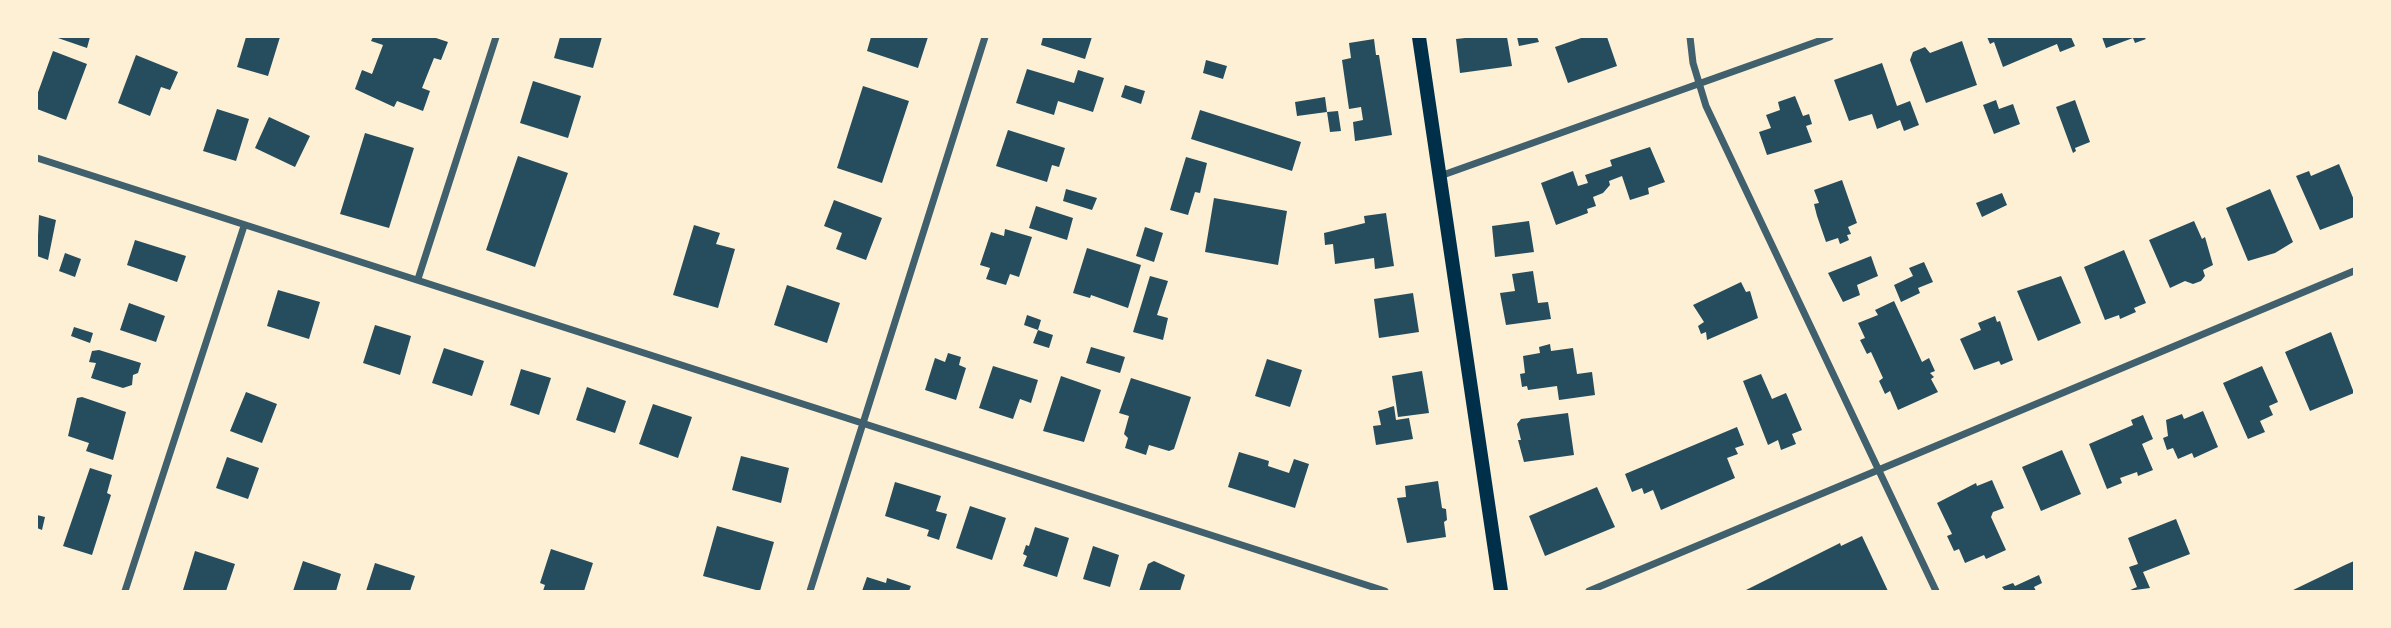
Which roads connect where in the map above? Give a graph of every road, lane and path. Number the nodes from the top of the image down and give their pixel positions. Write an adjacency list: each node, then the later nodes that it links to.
1 (496, 37): 11 (street)
2 (985, 37): 12 (street)
3 (1419, 37): 8 (main road)
4 (1690, 37): 6 (street)
5 (1830, 37): 6 (street)
6 (1699, 84): 8 (street); 13 (street)
7 (37, 158): 9 (street)
8 (1439, 176): 17 (main road)
9 (244, 226): 11 (street); 14 (street)
10 (2354, 271): 13 (street)
11 (418, 279): 12 (street)
12 (863, 423): 15 (street); 16 (street)
13 (1880, 470): 18 (street); 19 (street)
14 (125, 591)
15 (810, 591)
16 (1385, 591)
17 (1501, 591)
18 (1589, 591)
19 (1936, 591)

